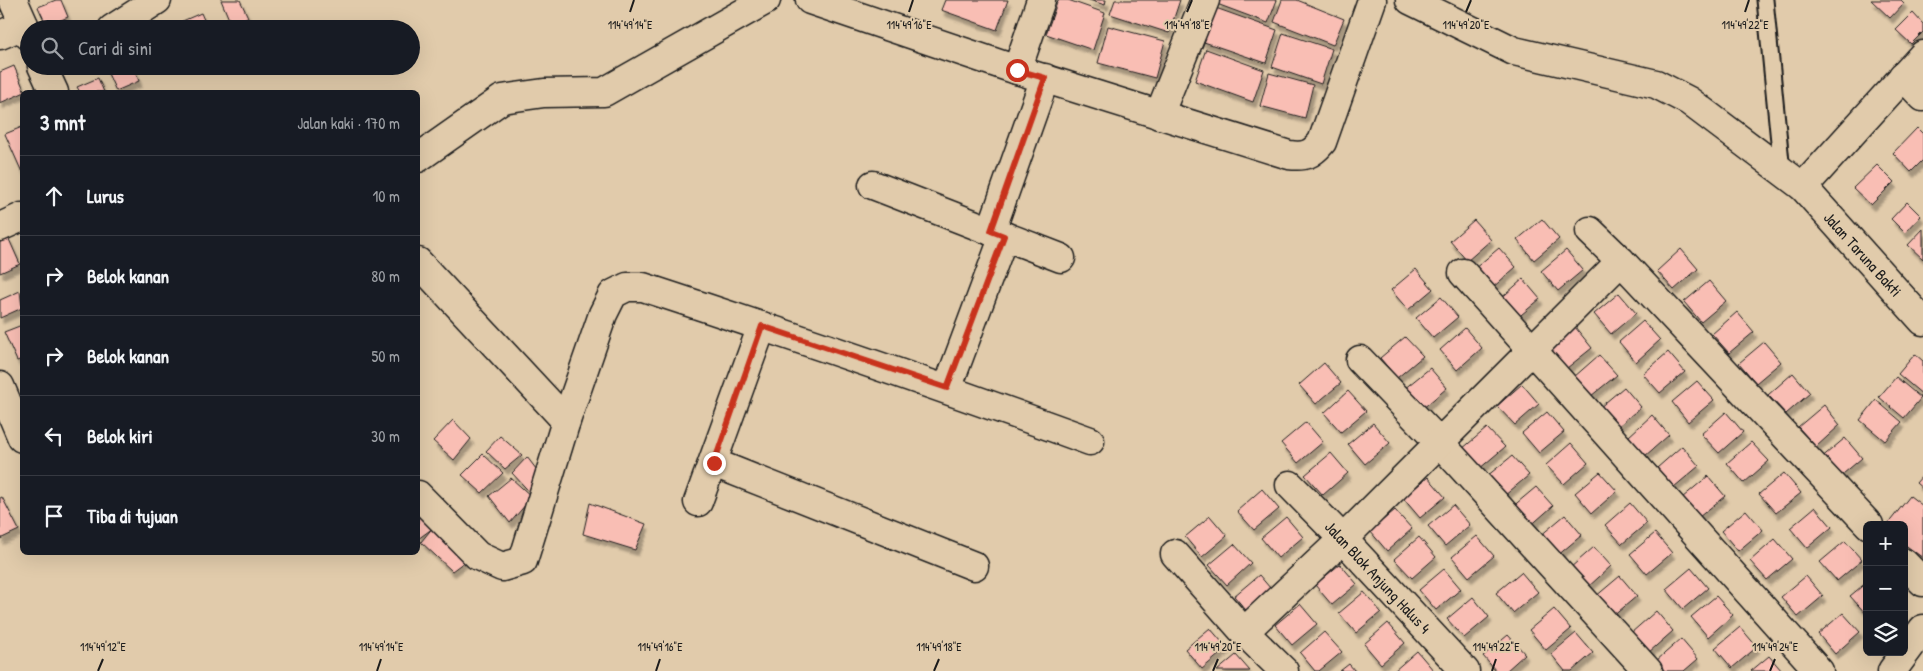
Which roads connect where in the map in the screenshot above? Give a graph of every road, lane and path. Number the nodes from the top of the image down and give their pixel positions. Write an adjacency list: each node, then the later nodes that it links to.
1 (13, 0): 12 (street)
2 (157, 0): 11 (street)
3 (766, 0): 19 (street)
4 (810, 0): 10 (street)
5 (1040, 0): 14 (street)
6 (1205, 0): 18 (street)
7 (1372, 0): 18 (street)
8 (1410, 0): 20 (street, Jalan Taruna Bakti)
9 (1765, 0): 20 (lane)
10 (870, 10): 14 (street)
11 (126, 20)
12 (18, 32)
13 (1923, 55): 15 (street)
14 (1017, 70): 16 (street)
15 (1903, 76): 17 (street); 20 (street)
16 (1045, 78): 18 (street); 25 (street)
17 (1923, 97)
18 (1159, 115)
19 (420, 157)
20 (1792, 180): 30 (street, Jalan Taruna Bakti)
21 (873, 185): 25 (street)
22 (20, 218): 23 (street)
23 (0, 227)
24 (1590, 231): 27 (street)
25 (998, 234): 26 (street); 35 (street)
26 (1061, 258)
27 (1621, 261): 32 (street); 44 (street)
28 (420, 264): 36 (street)
29 (1463, 273): 32 (street)
30 (1923, 321)
31 (762, 326): 35 (street); 36 (street); 40 (street)
32 (1530, 350): 39 (street); 55 (street)
33 (1360, 360): 39 (street)
34 (0, 386): 37 (street)
35 (947, 388): 38 (street)
36 (566, 421): 42 (street)
37 (20, 433)
38 (1090, 441)
39 (1439, 442): 45 (street); 54 (street)
40 (714, 463): 43 (street); 47 (street)
41 (1290, 484): 45 (street, Jalan Blok Anjung Halus 4)
42 (420, 497)
43 (698, 502)
44 (1865, 521)
45 (1344, 539): 51 (street); 53 (street, Jalan Blok Anjung Halus 4)
46 (1175, 554): 51 (street)
47 (974, 566)
48 (1908, 566): 49 (street)
49 (1923, 582)
50 (1923, 629): 56 (street)
51 (1244, 632): 52 (street)
52 (1284, 671)
53 (1466, 671)
54 (1648, 671)
55 (1819, 671)
56 (1892, 671)

